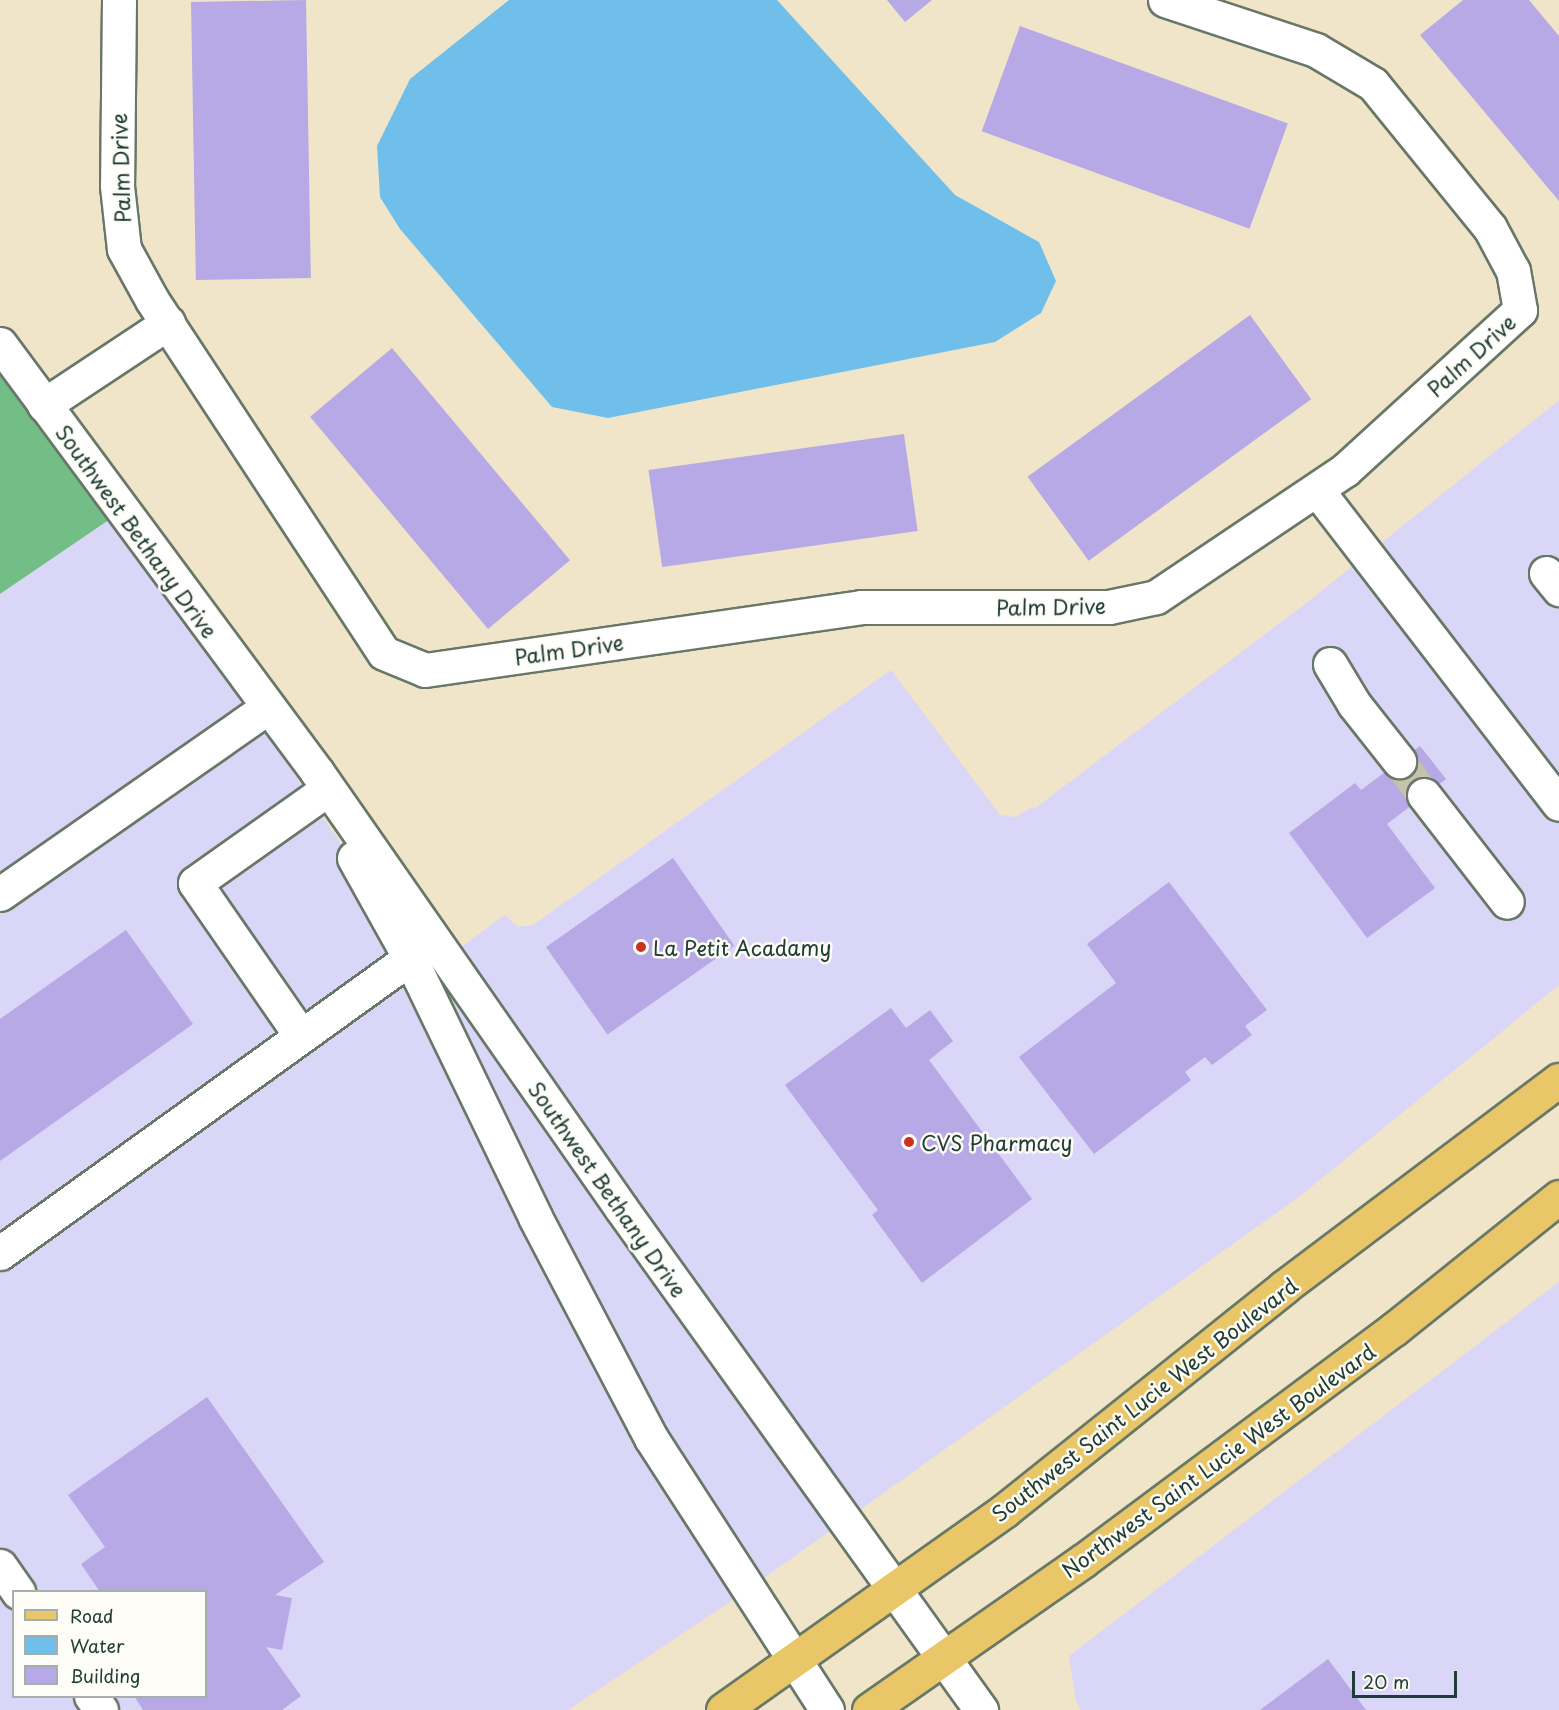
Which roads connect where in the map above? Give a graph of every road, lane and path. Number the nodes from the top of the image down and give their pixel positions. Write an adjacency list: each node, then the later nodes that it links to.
1 (119, 0): 3 (street, Palm Drive)
2 (1165, 0): 6 (street, Palm Drive)
3 (168, 323): 5 (street); 6 (street, Palm Drive)
4 (0, 344): 5 (street, Southwest Bethany Drive)
5 (44, 405): 8 (street, Southwest Bethany Drive)
6 (1317, 490): 12 (street)
7 (1330, 664): 9 (street)
8 (271, 713): 11 (street, Southwest Bethany Drive); 13 (street); 24 (street, Southwest Bethany Drive)
9 (1399, 761)
10 (1424, 795): 14 (street)
11 (318, 796): 15 (street, Southwest Bethany Drive); 16 (street)
12 (1559, 804)
13 (0, 894)
14 (1507, 902)
15 (410, 958): 16 (street); 26 (street, Southwest Bethany Drive)
16 (302, 1036): 21 (street)
17 (1559, 1080): 24 (main road, Southwest Saint Lucie West Boulevard)
18 (1559, 1189): 20 (main road)
19 (1559, 1197): 20 (main road, Northwest Saint Lucie West Boulevard)
20 (1528, 1222): 25 (main road, Northwest Saint Lucie West Boulevard)
21 (0, 1253)
22 (0, 1566): 23 (street)
23 (17, 1590)
24 (892, 1591): 25 (street, Southwest Bethany Drive); 26 (main road, Southwest Saint Lucie West Boulevard)
25 (944, 1657): 29 (main road, Northwest Saint Lucie West Boulevard); 30 (street, Southwest Bethany Drive)
26 (794, 1662): 27 (main road, Southwest Saint Lucie West Boulevard); 28 (street, Southwest Bethany Drive)
27 (723, 1710)
28 (827, 1710)
29 (868, 1710)
30 (981, 1710)

